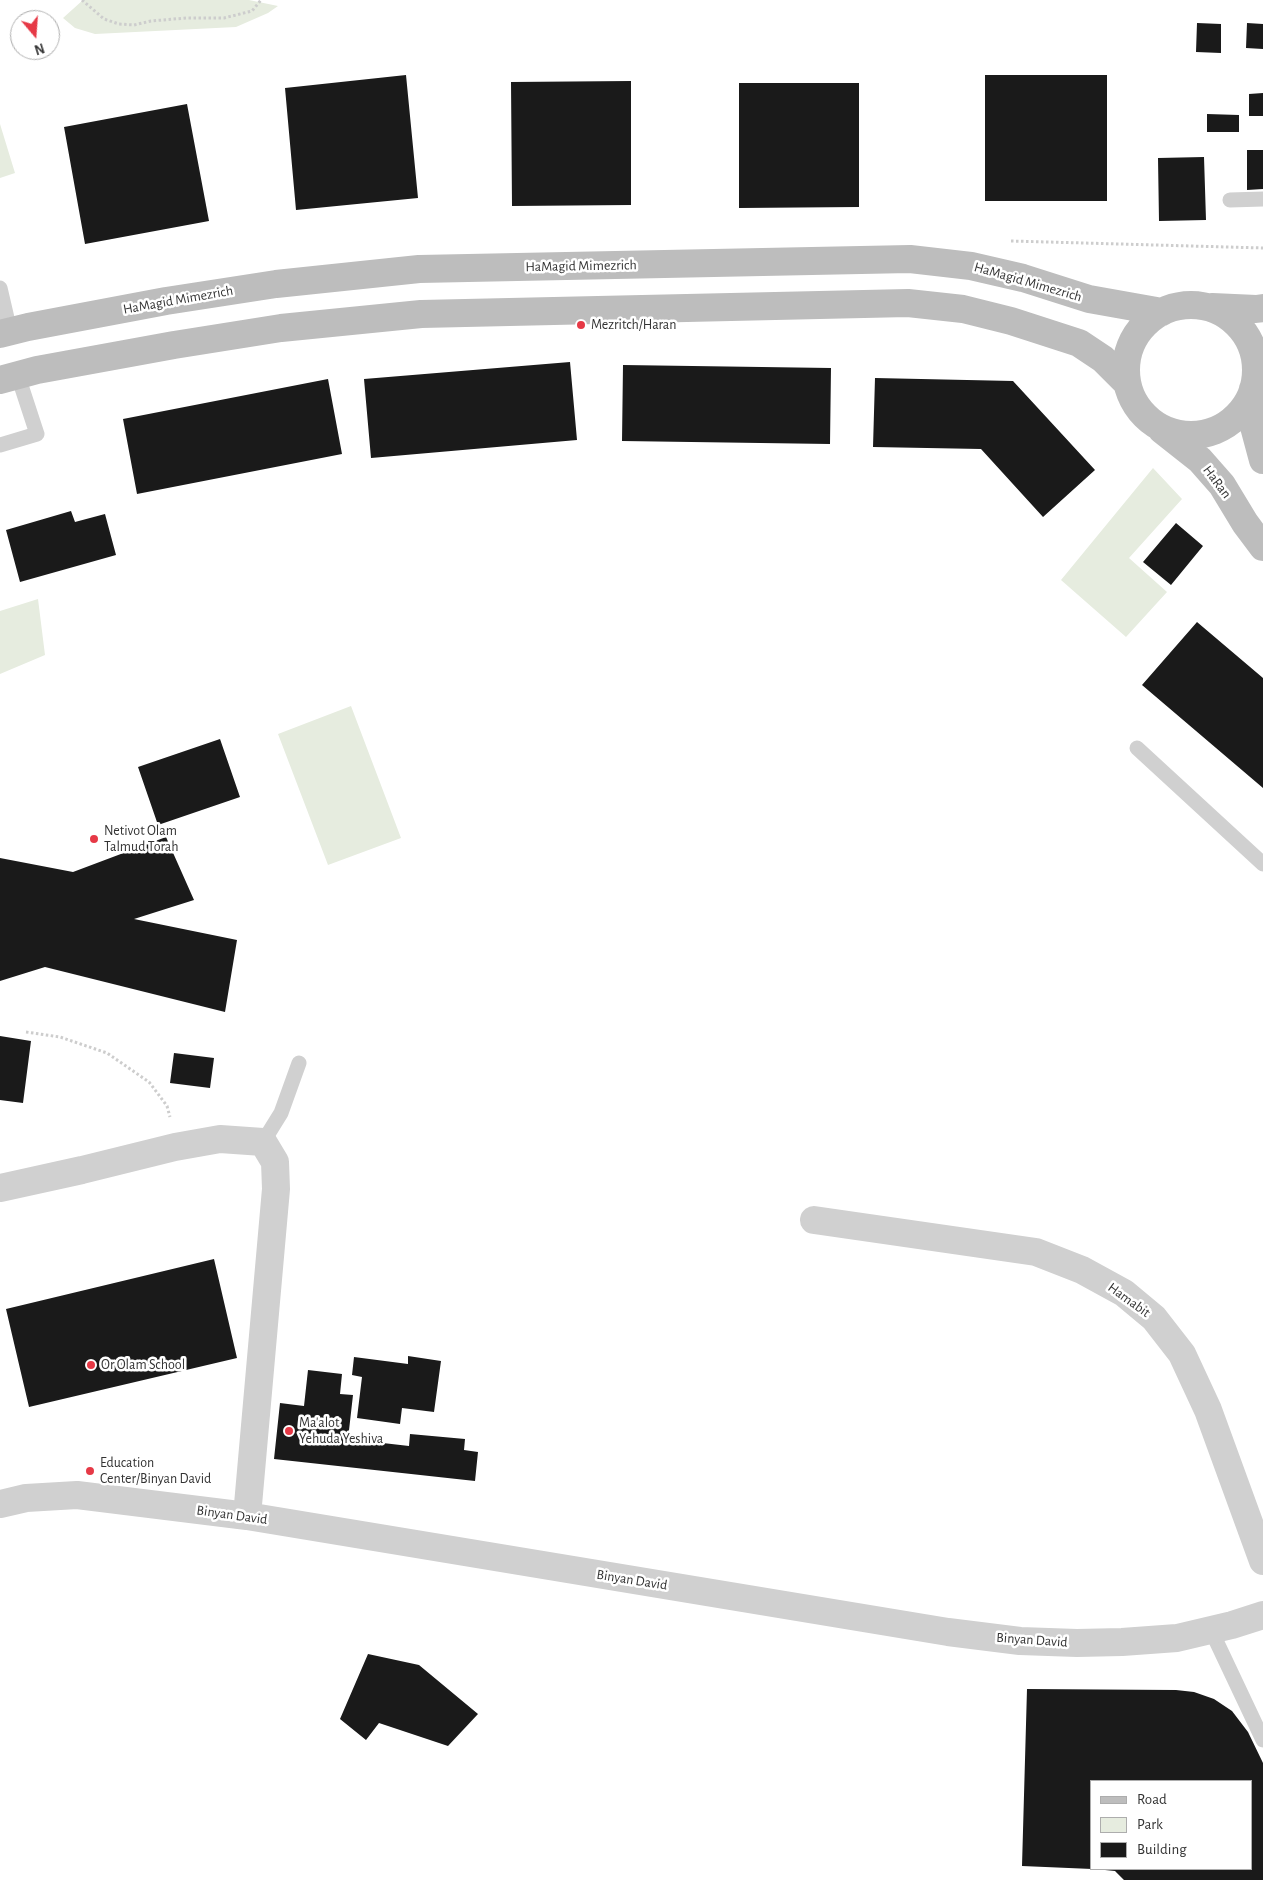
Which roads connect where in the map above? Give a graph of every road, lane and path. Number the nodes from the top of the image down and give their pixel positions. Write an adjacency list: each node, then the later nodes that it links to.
1 (82, 0): 2 (path)
2 (261, 0)
3 (1263, 199): 4 (lane)
4 (1230, 200)
5 (1001, 241): 6 (path)
6 (1263, 248)
7 (0, 288): 11 (lane)
8 (1203, 306): 9 (street); 10 (street); 12 (street)
9 (1263, 308)
10 (1162, 312): 11 (street, HaMagid Mimezrich); 14 (street)
11 (5, 333)
12 (1257, 375): 15 (street); 17 (street)
13 (9, 378): 14 (street); 16 (lane)
14 (1126, 383): 15 (street)
15 (1159, 427): 18 (street, HaRan)
16 (0, 445)
17 (1263, 460)
18 (1263, 547)
19 (1137, 748): 20 (lane)
20 (1263, 864)
21 (26, 1032): 24 (path)
22 (299, 1063): 23 (lane)
23 (263, 1142): 24 (street); 28 (street)
24 (175, 1147): 25 (street)
25 (0, 1188)
26 (814, 1220): 29 (street, Hamabit)
27 (0, 1504): 28 (street, Binyan David)
28 (247, 1516): 31 (street, Binyan David)
29 (1263, 1561)
30 (1263, 1615): 31 (street, Binyan David)
31 (1211, 1630): 32 (lane)
32 (1263, 1740)

